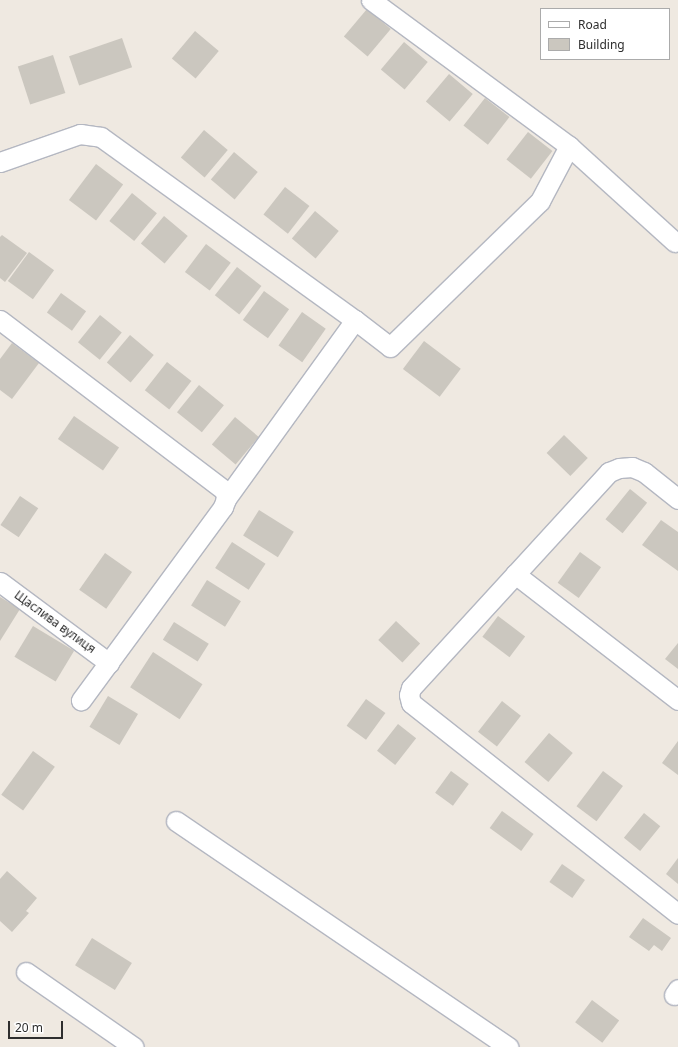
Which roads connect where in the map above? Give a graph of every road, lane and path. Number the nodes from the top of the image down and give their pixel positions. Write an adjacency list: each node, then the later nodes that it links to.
1 (371, 0): 2 (street)
2 (568, 146): 4 (street); 6 (street)
3 (0, 162): 6 (street)
4 (675, 242)
5 (0, 320): 7 (street)
6 (355, 320): 7 (street)
7 (226, 499): 11 (street)
8 (678, 499): 9 (street)
9 (515, 574): 13 (street); 15 (street)
10 (0, 582): 11 (street, Щаслива вулиця)
11 (109, 662): 12 (street)
12 (81, 700)
13 (678, 700)
14 (176, 821): 18 (street)
15 (678, 914)
16 (26, 972): 17 (street)
17 (134, 1047)
18 (508, 1047)

